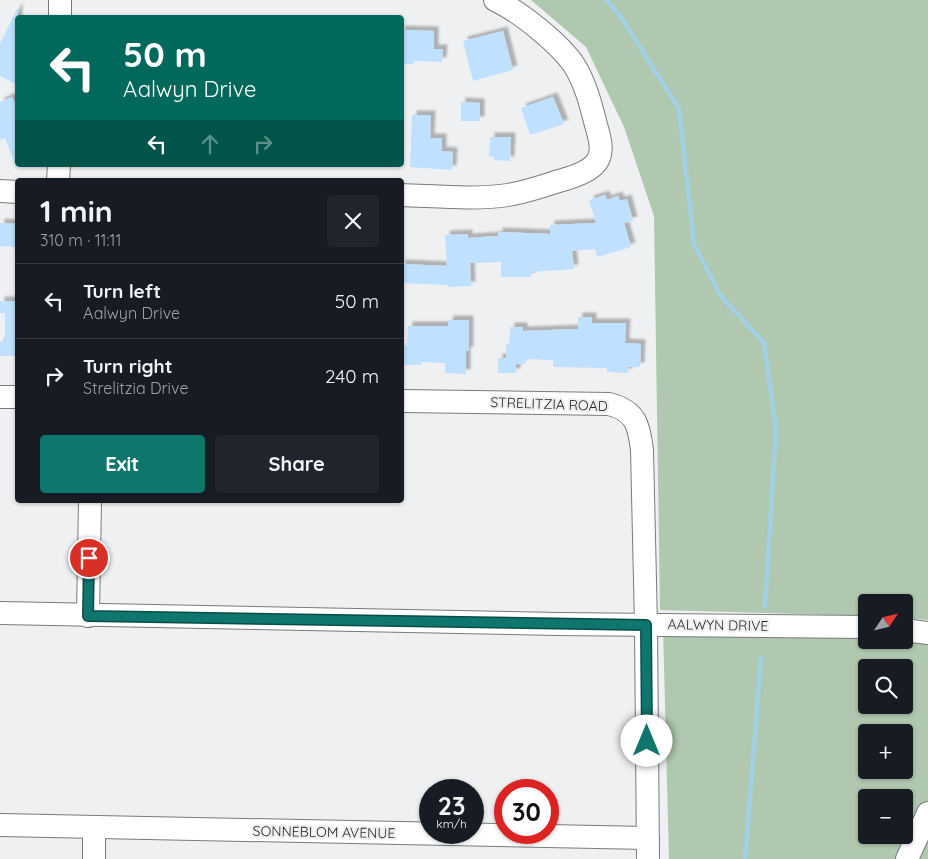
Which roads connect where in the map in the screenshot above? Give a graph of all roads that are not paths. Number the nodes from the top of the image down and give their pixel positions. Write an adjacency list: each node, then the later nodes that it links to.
1 (60, 0): 3 (street)
2 (495, 0): 6 (street)
3 (60, 15)
4 (0, 191): 5 (street)
5 (15, 192)
6 (404, 195)
7 (0, 397): 8 (street)
8 (15, 397)
9 (404, 401): 13 (street, STRELITZIA ROAD)
10 (90, 503): 12 (street)
11 (0, 613): 12 (street, AALWYN DRIVE)
12 (88, 616): 13 (street, AALWYN DRIVE)
13 (646, 625): 14 (street, AALWYN DRIVE); 20 (street, STRELITZIA ROAD)
14 (858, 627)
15 (913, 631): 16 (street)
16 (928, 633)
17 (928, 813): 22 (street)
18 (0, 825): 19 (street, SONNEBLOM AVENUE)
19 (94, 828): 20 (street, SONNEBLOM AVENUE); 21 (street)
20 (648, 848)
21 (94, 859)
22 (907, 859)

